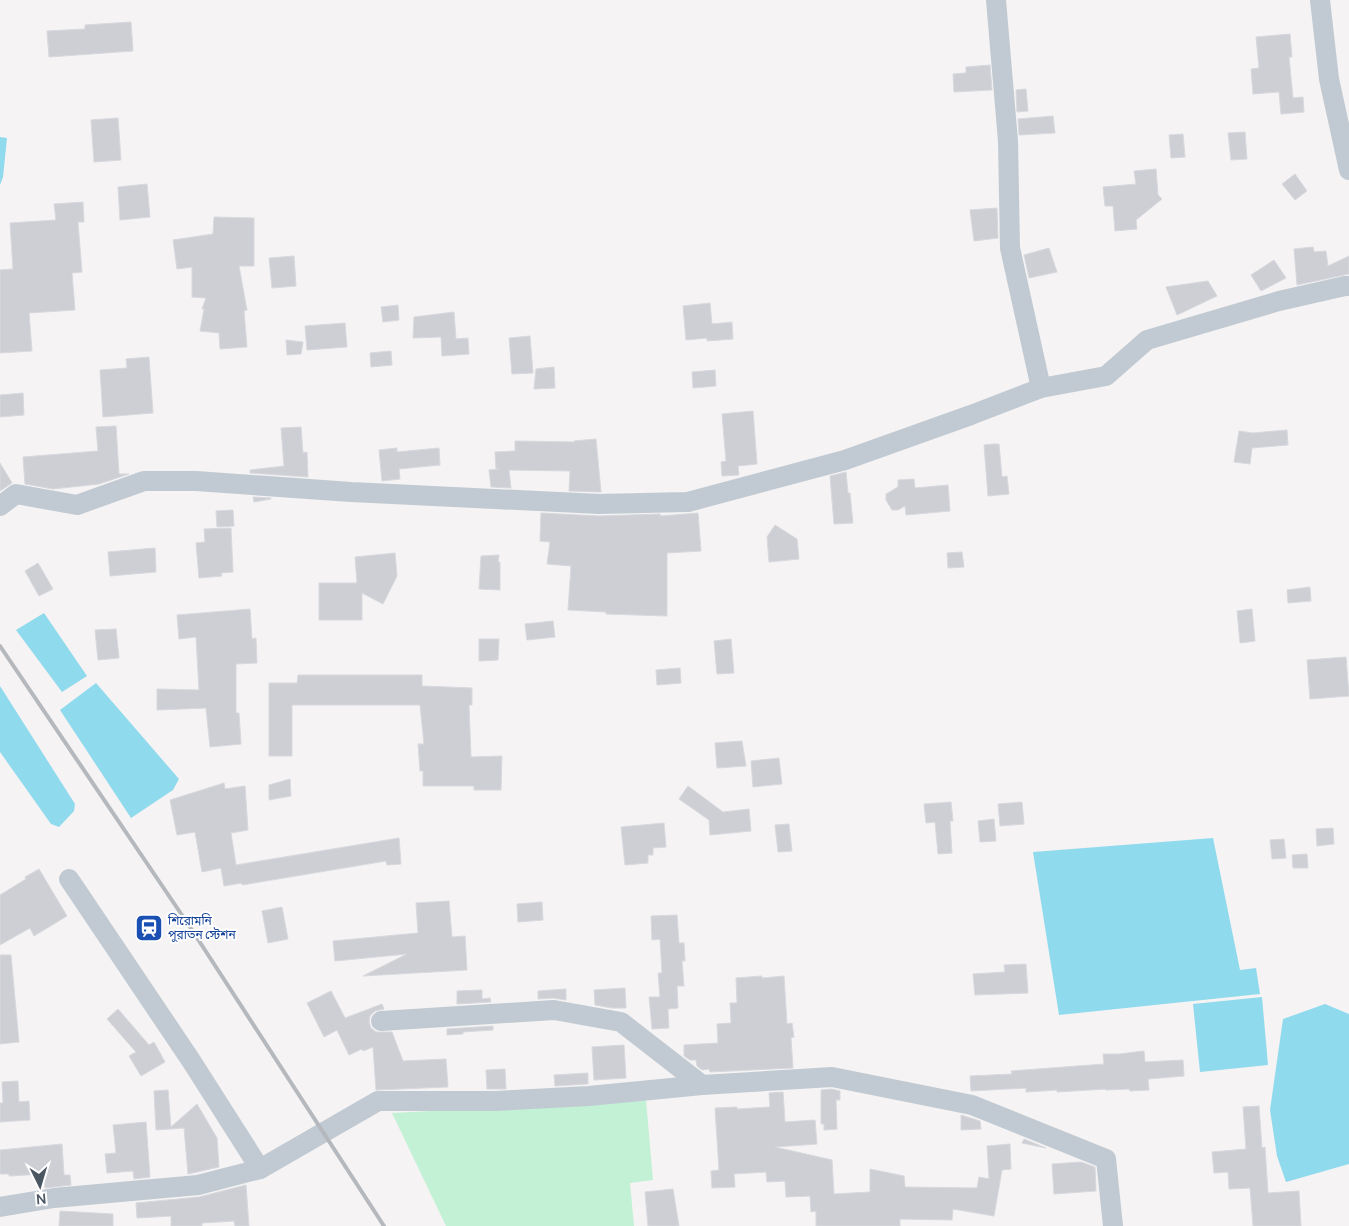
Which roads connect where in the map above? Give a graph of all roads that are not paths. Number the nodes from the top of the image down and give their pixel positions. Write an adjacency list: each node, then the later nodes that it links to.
1 (996, 0): 5 (street)
2 (1320, 0): 3 (street)
3 (1349, 170)
4 (1349, 286): 5 (street)
5 (1041, 388): 6 (street)
6 (0, 506)
7 (70, 879): 10 (street)
8 (382, 1021): 9 (street)
9 (702, 1085): 10 (street); 12 (street)
10 (260, 1169): 11 (street)
11 (0, 1207)
12 (1113, 1226)

